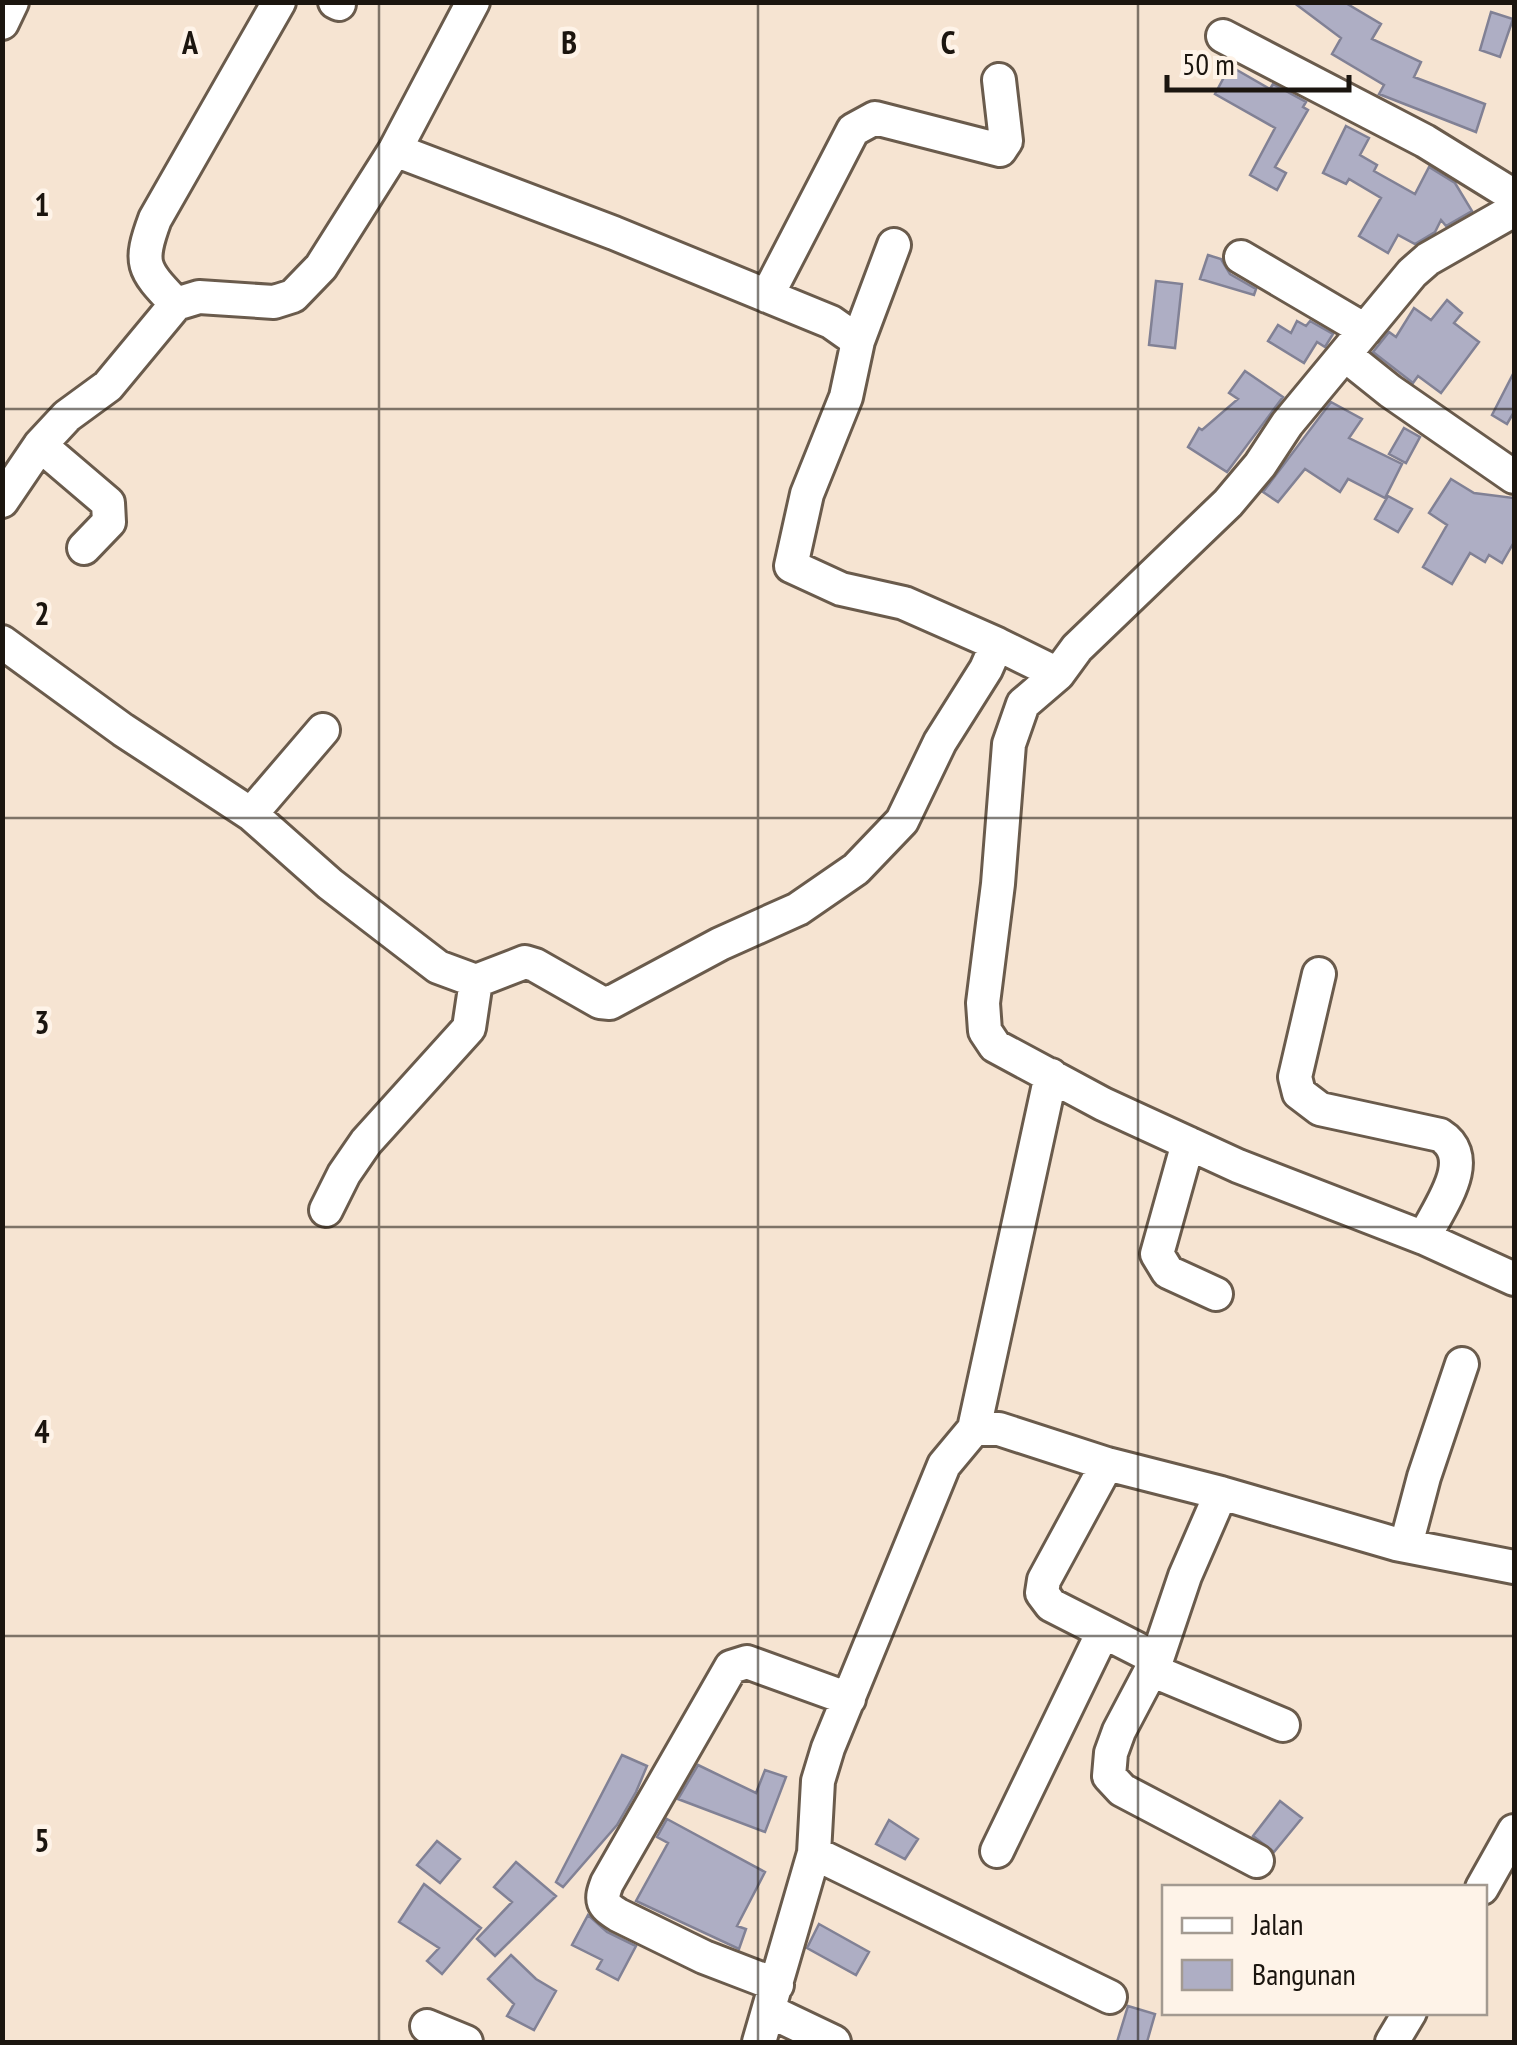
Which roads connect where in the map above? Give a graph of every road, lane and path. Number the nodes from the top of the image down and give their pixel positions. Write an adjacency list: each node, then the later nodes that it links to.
1 (12, 2): 4 (street)
2 (279, 2): 13 (street)
3 (473, 2): 7 (street)
4 (2, 24)
5 (1222, 36): 8 (street)
6 (999, 80): 12 (street)
7 (395, 150): 12 (street); 13 (street)
8 (1514, 196)
9 (1514, 210): 15 (street)
10 (894, 245): 14 (street)
11 (1241, 257): 15 (street)
12 (767, 296): 14 (street)
13 (176, 304): 16 (street)
14 (858, 340): 21 (street)
15 (1355, 342): 17 (street); 21 (street)
16 (40, 446): 18 (street); 19 (street)
17 (1514, 478)
18 (2, 501)
19 (84, 548)
20 (2, 642): 23 (street)
21 (1031, 660): 25 (street); 26 (street)
22 (323, 730): 23 (street)
23 (251, 814): 25 (street)
24 (1319, 974): 29 (street)
25 (476, 980): 28 (street)
26 (1051, 1075): 27 (street); 33 (street)
27 (1188, 1143): 29 (street); 31 (street)
28 (326, 1210)
29 (1424, 1238): 30 (street)
30 (1514, 1280)
31 (1216, 1294)
32 (1462, 1364): 36 (street)
33 (974, 1429): 34 (street); 40 (street)
34 (1107, 1464): 35 (street); 38 (street)
35 (1220, 1492): 36 (street); 39 (street)
36 (1406, 1545): 37 (street)
37 (1514, 1567)
38 (1104, 1632): 39 (street); 43 (street)
39 (1154, 1665): 41 (street); 45 (street)
40 (849, 1699): 44 (street); 48 (street)
41 (1283, 1725)
42 (1514, 1831): 46 (street)
43 (997, 1851)
44 (814, 1852): 47 (street); 48 (street)
45 (1257, 1860)
46 (1484, 1885)
47 (1110, 1997)
48 (773, 1998): 52 (street); 53 (street)
49 (1408, 2015): 54 (street)
50 (428, 2026): 51 (street)
51 (466, 2042)
52 (759, 2042)
53 (834, 2042)
54 (1392, 2042)

